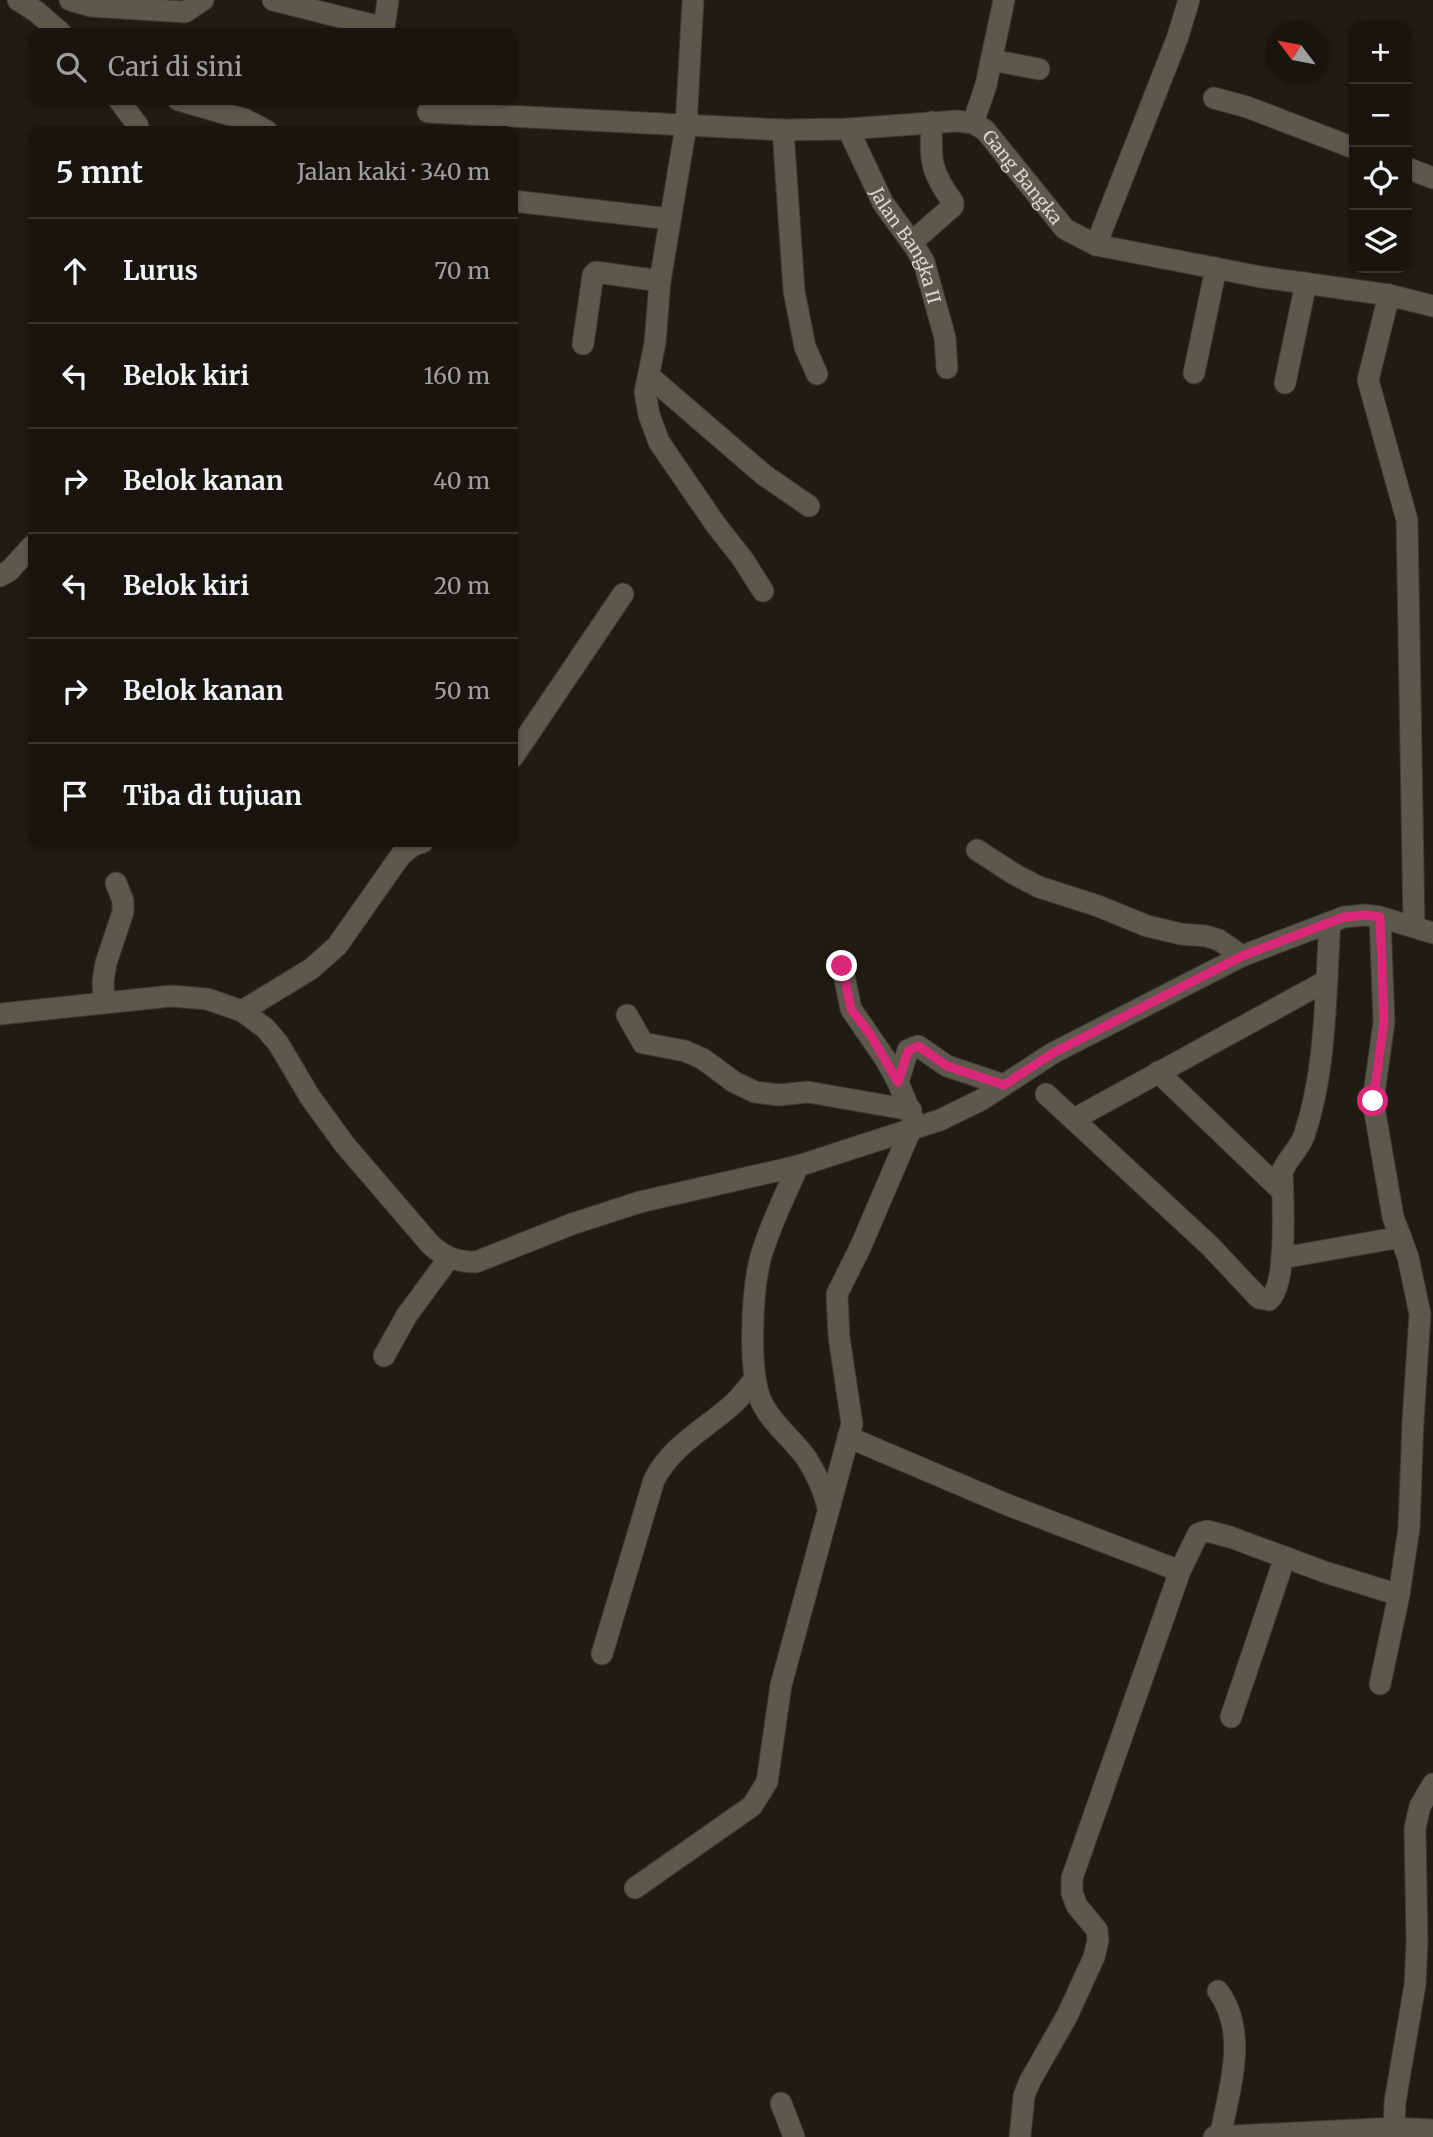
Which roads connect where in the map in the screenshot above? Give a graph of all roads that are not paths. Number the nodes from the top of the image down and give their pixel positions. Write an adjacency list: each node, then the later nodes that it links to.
1 (18, 0): 9 (street)
2 (70, 0): 3 (street)
3 (203, 0)
4 (273, 0): 5 (street)
5 (388, 0)
6 (693, 0): 20 (street)
7 (1004, 0): 10 (street)
8 (1189, 0): 29 (street)
9 (55, 28)
10 (991, 60): 11 (street); 17 (street)
11 (1039, 69)
12 (1214, 98): 23 (street)
13 (123, 105): 18 (street)
14 (196, 105): 19 (street)
15 (428, 111): 20 (street, Gang Bangka)
16 (932, 122): 17 (street, Gang Bangka); 21 (street, Gang Bangka); 28 (street)
17 (973, 123): 29 (street, Gang Bangka)
18 (138, 126)
19 (258, 126)
20 (686, 126): 22 (street, Gang Bangka); 27 (street)
21 (848, 129): 22 (street, Gang Bangka); 28 (street, Jalan Bangka II)
22 (783, 130): 38 (street)
23 (1351, 147)
24 (1412, 170): 25 (street)
25 (1433, 178)
26 (518, 202): 27 (street)
27 (670, 219): 31 (street)
28 (912, 242): 36 (street, Jalan Bangka II)
29 (1096, 245): 30 (street, Gang Bangka)
30 (1216, 268): 32 (street, Gang Bangka); 37 (street)
31 (660, 281): 35 (street); 39 (street)
32 (1306, 283): 33 (street, Gang Bangka); 40 (street)
33 (1389, 295): 34 (street, Gang Bangka); 52 (street)
34 (1433, 306)
35 (583, 344)
36 (947, 368)
37 (1194, 373)
38 (817, 374)
39 (649, 376): 41 (street); 44 (street)
40 (1285, 383)
41 (808, 506)
42 (28, 550): 43 (street)
43 (0, 576)
44 (764, 591)
45 (623, 594): 46 (street)
46 (518, 750)
47 (411, 847): 57 (street)
48 (978, 850): 53 (street)
49 (116, 883): 56 (street)
50 (1380, 917): 51 (street); 52 (street); 68 (street)
51 (1330, 923): 53 (street); 55 (street)
52 (1423, 930)
53 (1242, 956): 62 (street)
54 (842, 966): 61 (street)
55 (1326, 981): 60 (street); 67 (street)
56 (104, 1003): 57 (street); 58 (street)
57 (242, 1011): 69 (street)
58 (0, 1014)
59 (627, 1015): 65 (street)
60 (1158, 1072): 64 (street); 67 (street)
61 (898, 1082): 62 (street); 65 (street)
62 (1004, 1085): 65 (street)
63 (1046, 1094): 64 (street)
64 (1074, 1119): 70 (street)
65 (913, 1122): 66 (street); 74 (street)
66 (798, 1166): 69 (street); 73 (street)
67 (1282, 1191): 70 (street)
68 (1401, 1237): 70 (street); 71 (street)
69 (449, 1258): 72 (street)
70 (1282, 1258)
71 (1427, 1314): 78 (street)
72 (384, 1356)
73 (755, 1379): 75 (street); 79 (street)
74 (848, 1437): 75 (street); 77 (street)
75 (828, 1510): 83 (street)
76 (1285, 1557): 77 (street); 78 (street); 81 (street)
77 (1180, 1571): 89 (street)
78 (1399, 1595): 80 (street)
79 (602, 1654)
80 (1380, 1684)
81 (1231, 1717)
82 (1433, 1784): 86 (street)
83 (635, 1888)
84 (1217, 1991): 91 (street)
85 (781, 2103): 88 (street)
86 (1394, 2128): 87 (street); 91 (street)
87 (1433, 2130)
88 (794, 2137)
89 (1020, 2137)
90 (1214, 2137): 91 (street)
91 (1220, 2137)

